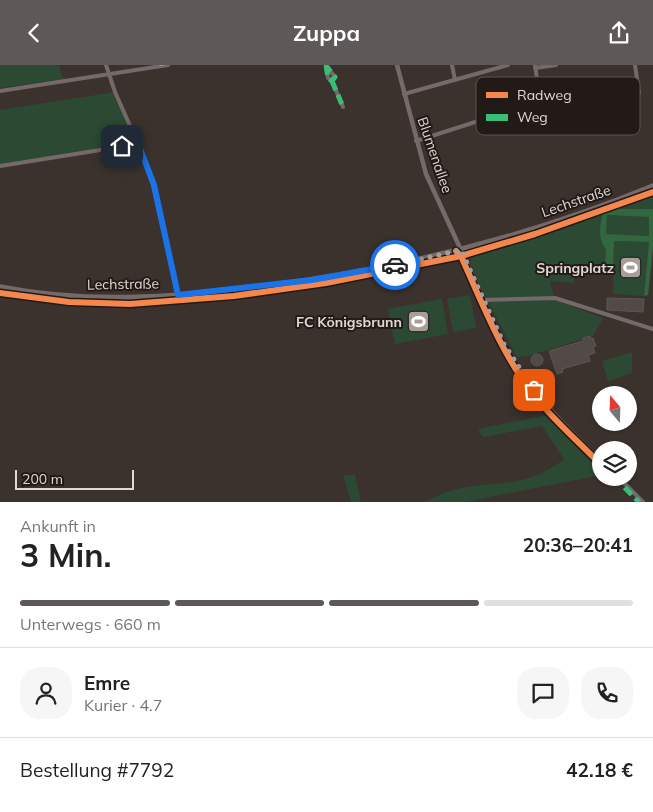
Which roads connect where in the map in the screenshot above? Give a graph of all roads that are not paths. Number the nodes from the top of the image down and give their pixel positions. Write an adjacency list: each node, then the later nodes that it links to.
1 (106, 65): 11 (street)
2 (168, 65): 7 (street)
3 (397, 65): 14 (street, Blumenallee)
4 (452, 65): 12 (street)
5 (508, 65): 9 (street)
6 (556, 65): 10 (street)
7 (162, 66): 11 (street)
8 (327, 66): 15 (street)
9 (494, 67): 12 (street)
10 (535, 67)
11 (111, 75): 13 (street); 18 (street)
12 (455, 80): 14 (street)
13 (0, 91)
14 (404, 94): 17 (street, Blumenallee)
15 (343, 107)
16 (476, 122): 17 (street)
17 (416, 141): 21 (street, Blumenallee)
18 (138, 143): 19 (street); 23 (street)
19 (0, 166)
20 (653, 186): 21 (main road, Lechstraße)
21 (461, 250): 23 (main road, Lechstraße); 24 (street)
22 (0, 287): 23 (main road, Lechstraße)
23 (178, 295)
24 (483, 300): 25 (street); 26 (street)
25 (653, 329)
26 (592, 452)
27 (627, 486): 28 (street)
28 (644, 502)

